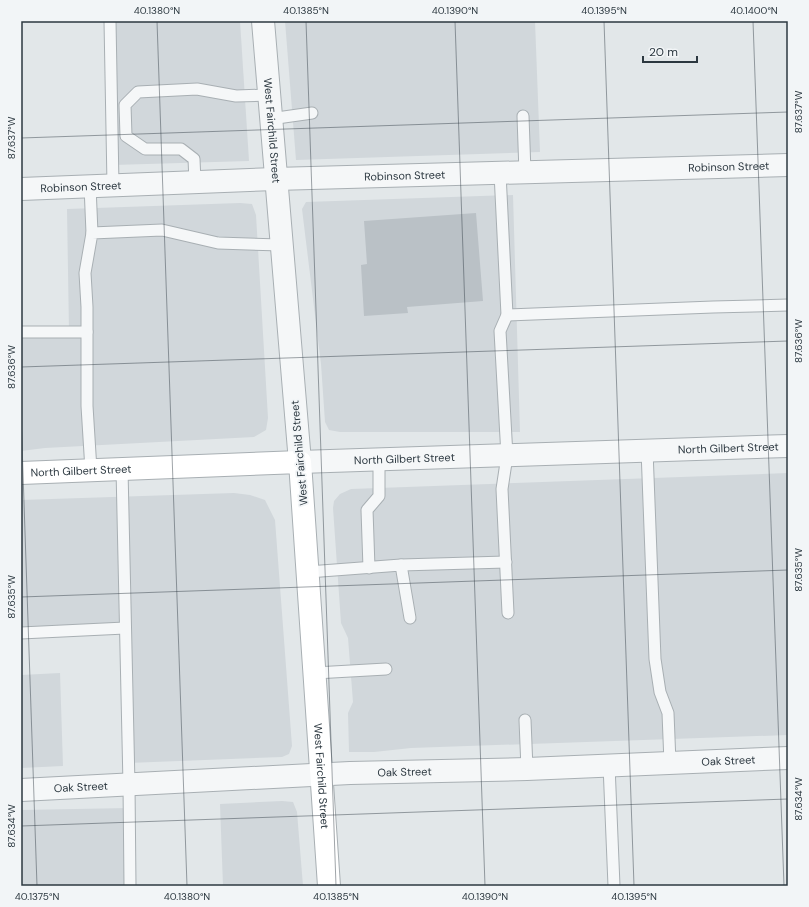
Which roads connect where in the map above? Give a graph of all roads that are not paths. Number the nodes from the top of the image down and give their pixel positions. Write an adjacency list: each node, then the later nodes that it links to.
1 (110, 21): 12 (lane)
2 (262, 21): 3 (street, West Fairchild Street)
3 (268, 95): 6 (street, West Fairchild Street); 11 (lane)
4 (312, 113): 6 (lane)
5 (523, 116): 9 (lane)
6 (270, 119): 10 (street, West Fairchild Street)
7 (788, 165): 9 (street, Robinson Street)
8 (500, 173): 9 (street, Robinson Street); 10 (street, Robinson Street); 18 (lane)
9 (525, 173)
10 (275, 180): 11 (street, Robinson Street); 16 (street, West Fairchild Street)
11 (195, 182): 12 (street, Robinson Street)
12 (113, 185): 13 (street, Robinson Street)
13 (90, 186): 14 (street, Robinson Street); 15 (lane)
14 (21, 189)
15 (92, 233): 16 (lane); 20 (lane)
16 (281, 245): 25 (street, West Fairchild Street)
17 (788, 306): 18 (lane)
18 (507, 315): 23 (lane)
19 (21, 332): 20 (lane)
20 (87, 332): 27 (lane)
21 (788, 446): 22 (street, North Gilbert Street)
22 (647, 450): 23 (street, North Gilbert Street); 41 (lane)
23 (507, 456): 24 (street, North Gilbert Street); 29 (lane)
24 (379, 460): 25 (street, North Gilbert Street); 31 (lane)
25 (300, 462): 26 (main road, North Gilbert Street); 32 (main road, West Fairchild Street)
26 (122, 469): 27 (main road, North Gilbert Street); 35 (lane)
27 (91, 470): 28 (main road, North Gilbert Street)
28 (21, 473)
29 (506, 562): 30 (lane); 33 (lane)
30 (401, 565): 31 (lane); 34 (lane)
31 (369, 568): 32 (lane)
32 (308, 572): 38 (main road, West Fairchild Street)
33 (508, 613)
34 (410, 618)
35 (126, 628): 36 (lane); 45 (lane)
36 (21, 633)
37 (386, 669): 38 (lane)
38 (314, 673): 44 (main road, West Fairchild Street)
39 (525, 720): 43 (lane)
40 (788, 758): 41 (street, Oak Street)
41 (670, 763): 42 (street, Oak Street)
42 (609, 765): 43 (street, Oak Street); 49 (lane)
43 (527, 769): 44 (street, Oak Street)
44 (322, 775): 45 (street, Oak Street); 48 (main road, West Fairchild Street)
45 (129, 785): 46 (street, Oak Street); 47 (lane)
46 (21, 790)
47 (130, 886)
48 (329, 886)
49 (614, 886)

